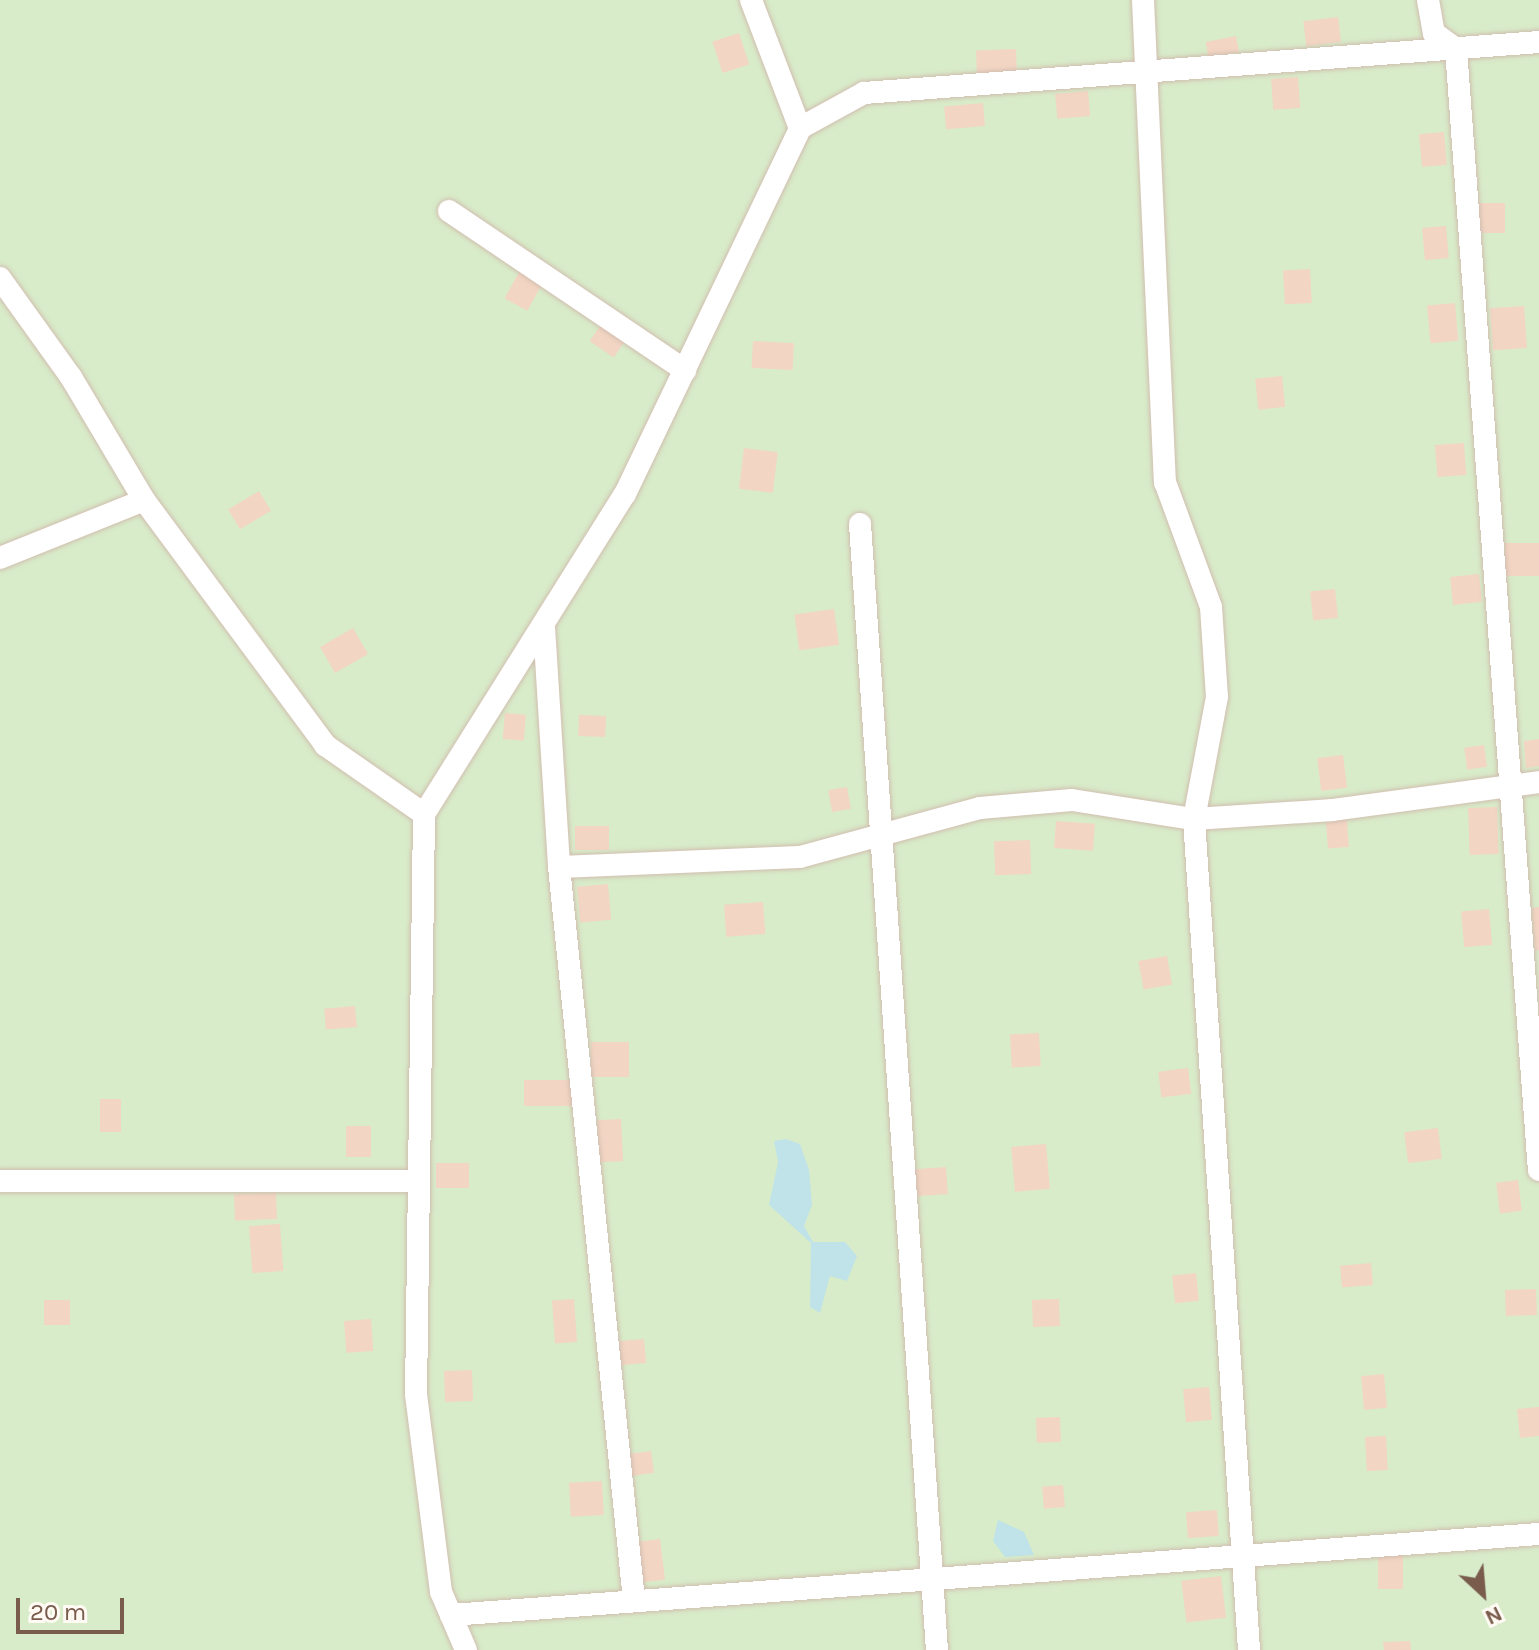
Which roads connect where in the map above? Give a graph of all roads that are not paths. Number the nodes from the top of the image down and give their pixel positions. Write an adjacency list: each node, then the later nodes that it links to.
1 (751, 0): 7 (lane)
2 (1143, 0): 6 (lane)
3 (1428, 0): 5 (lane)
4 (1539, 42): 5 (lane)
5 (1456, 49): 6 (lane); 15 (lane)
6 (1149, 74): 7 (lane); 18 (lane)
7 (800, 128): 10 (lane)
8 (449, 211): 10 (lane)
9 (0, 278): 11 (lane)
10 (685, 370): 14 (lane)
11 (144, 500): 13 (lane); 17 (lane)
12 (860, 524): 19 (lane)
13 (0, 558)
14 (544, 627): 17 (lane); 20 (lane)
15 (1512, 782): 16 (lane); 18 (lane); 21 (lane)
16 (1539, 782)
17 (424, 814): 23 (lane)
18 (1194, 819): 19 (lane); 25 (lane)
19 (882, 832): 20 (lane); 26 (lane)
20 (559, 867): 27 (lane)
21 (1539, 1170)
22 (0, 1181): 23 (lane)
23 (419, 1181): 28 (lane)
24 (1539, 1534): 25 (lane)
25 (1241, 1556): 26 (lane); 31 (lane)
26 (932, 1579): 27 (lane); 30 (lane)
27 (634, 1600): 28 (lane)
28 (451, 1615): 29 (lane)
29 (466, 1650)
30 (937, 1650)
31 (1249, 1650)

